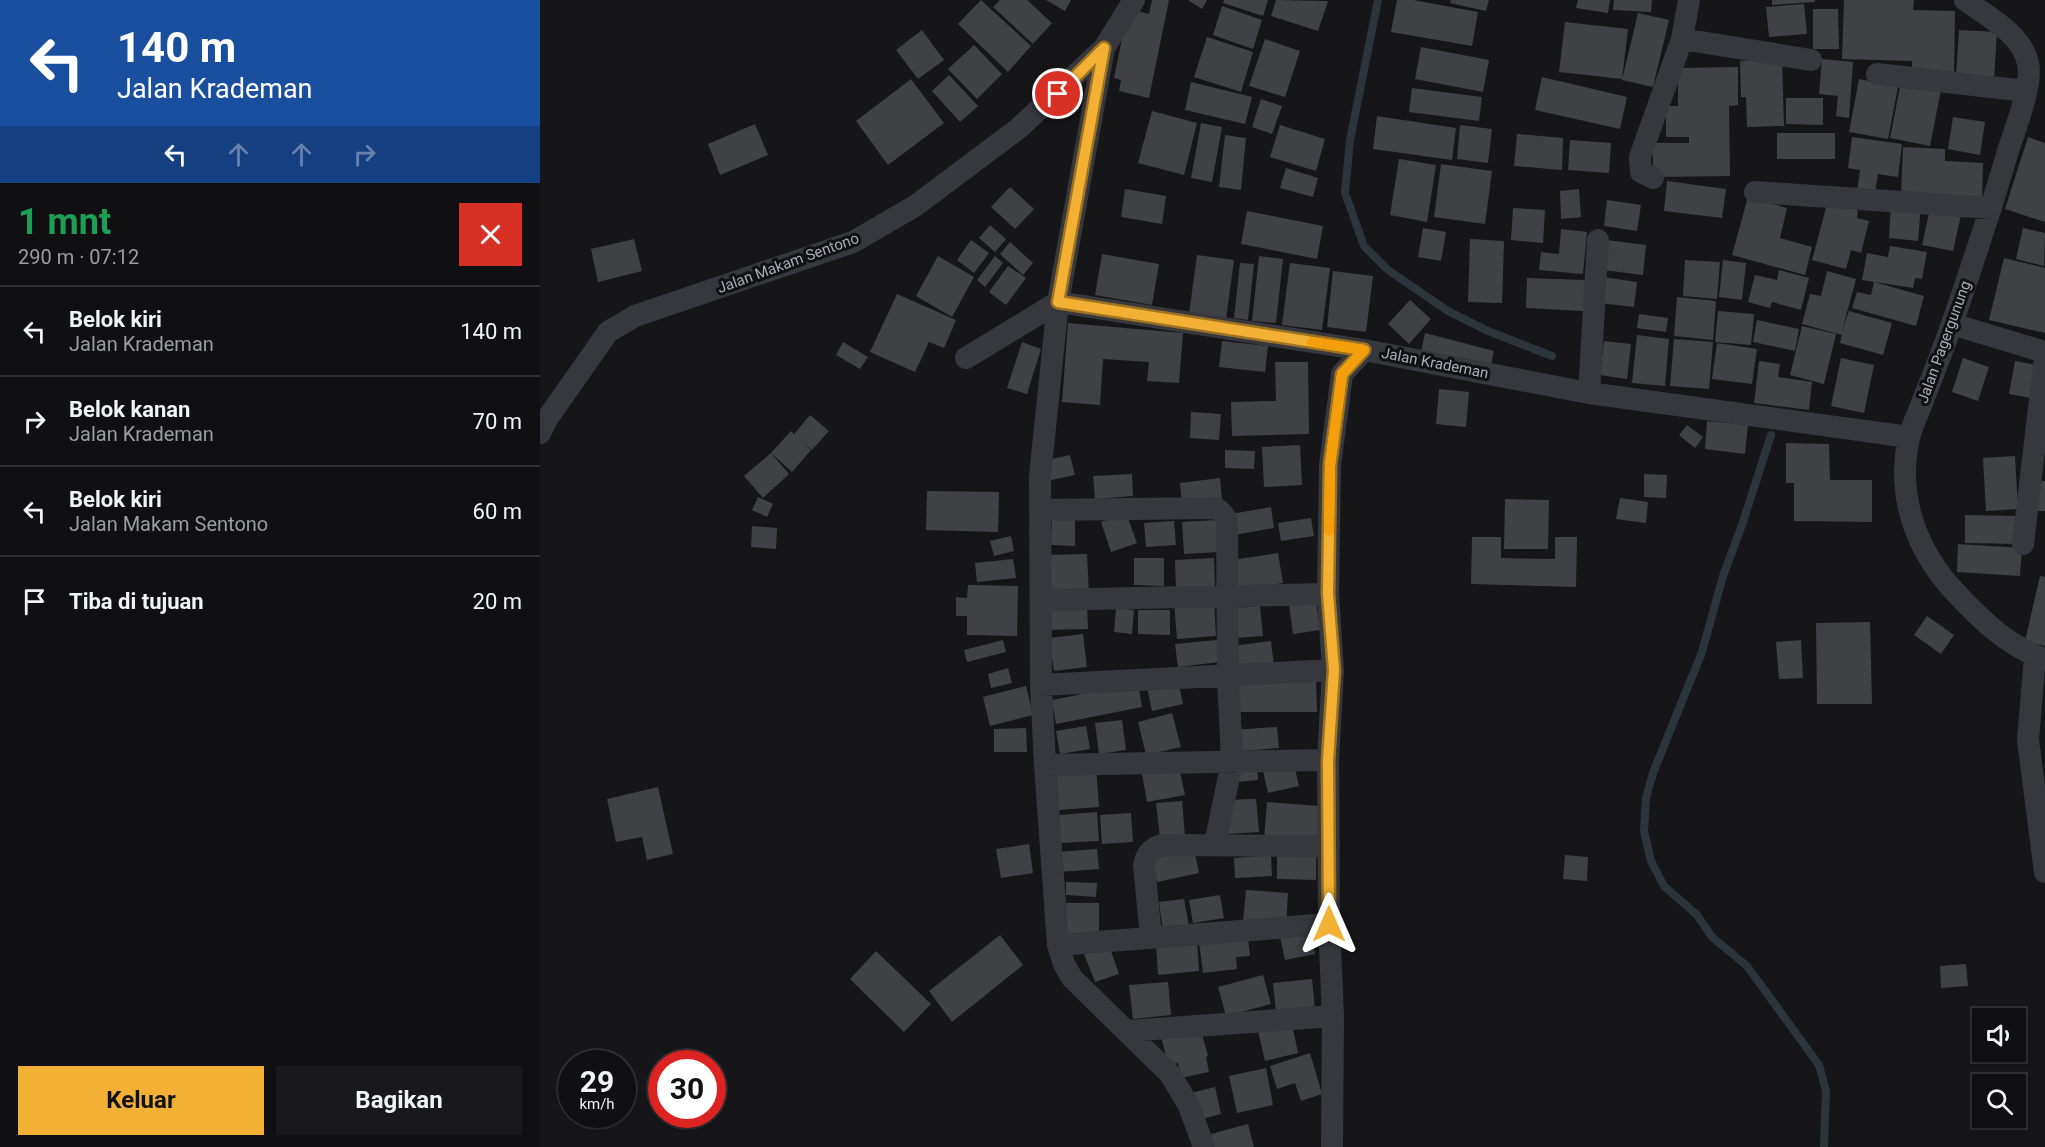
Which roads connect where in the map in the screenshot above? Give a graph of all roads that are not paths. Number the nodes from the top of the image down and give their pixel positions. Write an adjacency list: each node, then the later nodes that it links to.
1 (1134, 0): 5 (street)
2 (1689, 0): 4 (street)
3 (1965, 0): 8 (street, Jalan Pagergunung)
4 (1682, 39): 6 (street); 9 (street)
5 (1104, 48): 13 (street); 20 (street, Jalan Makam Sentono)
6 (1811, 60)
7 (1877, 74): 8 (street)
8 (2026, 91): 11 (street, Jalan Pagergunung)
9 (1653, 178)
10 (1755, 192): 11 (street)
11 (1991, 208): 14 (street, Jalan Pagergunung)
12 (1598, 240): 19 (street)
13 (1058, 302): 15 (street, Jalan Krademan); 18 (street); 22 (street)
14 (1952, 324): 16 (street); 21 (street, Jalan Pagergunung)
15 (1364, 350): 19 (street, Jalan Krademan); 24 (street)
16 (2045, 352)
17 (2045, 357): 23 (street)
18 (966, 358)
19 (1588, 393): 21 (street, Jalan Krademan)
20 (540, 433)
21 (1909, 437): 27 (street, Jalan Pagergunung)
22 (1040, 510): 25 (street); 26 (street)
23 (2023, 544)
24 (1328, 594): 25 (street); 28 (street)
25 (1228, 596): 26 (street); 29 (street)
26 (1041, 600): 30 (street)
27 (2040, 658): 36 (street)
28 (1334, 670): 29 (street); 31 (street)
29 (1228, 676): 30 (street); 32 (street)
30 (1041, 685): 33 (street)
31 (1328, 760): 32 (street); 35 (street)
32 (1232, 762): 33 (street); 34 (street)
33 (1045, 765): 39 (street)
34 (1215, 844): 35 (street); 38 (street)
35 (1329, 846): 37 (street)
36 (2045, 872)
37 (1329, 924): 38 (street); 40 (street)
38 (1151, 937): 39 (street)
39 (1058, 945): 41 (street)
40 (1333, 1016): 41 (street); 43 (street)
41 (1128, 1031): 42 (street)
42 (1204, 1147)
43 (1332, 1147)

